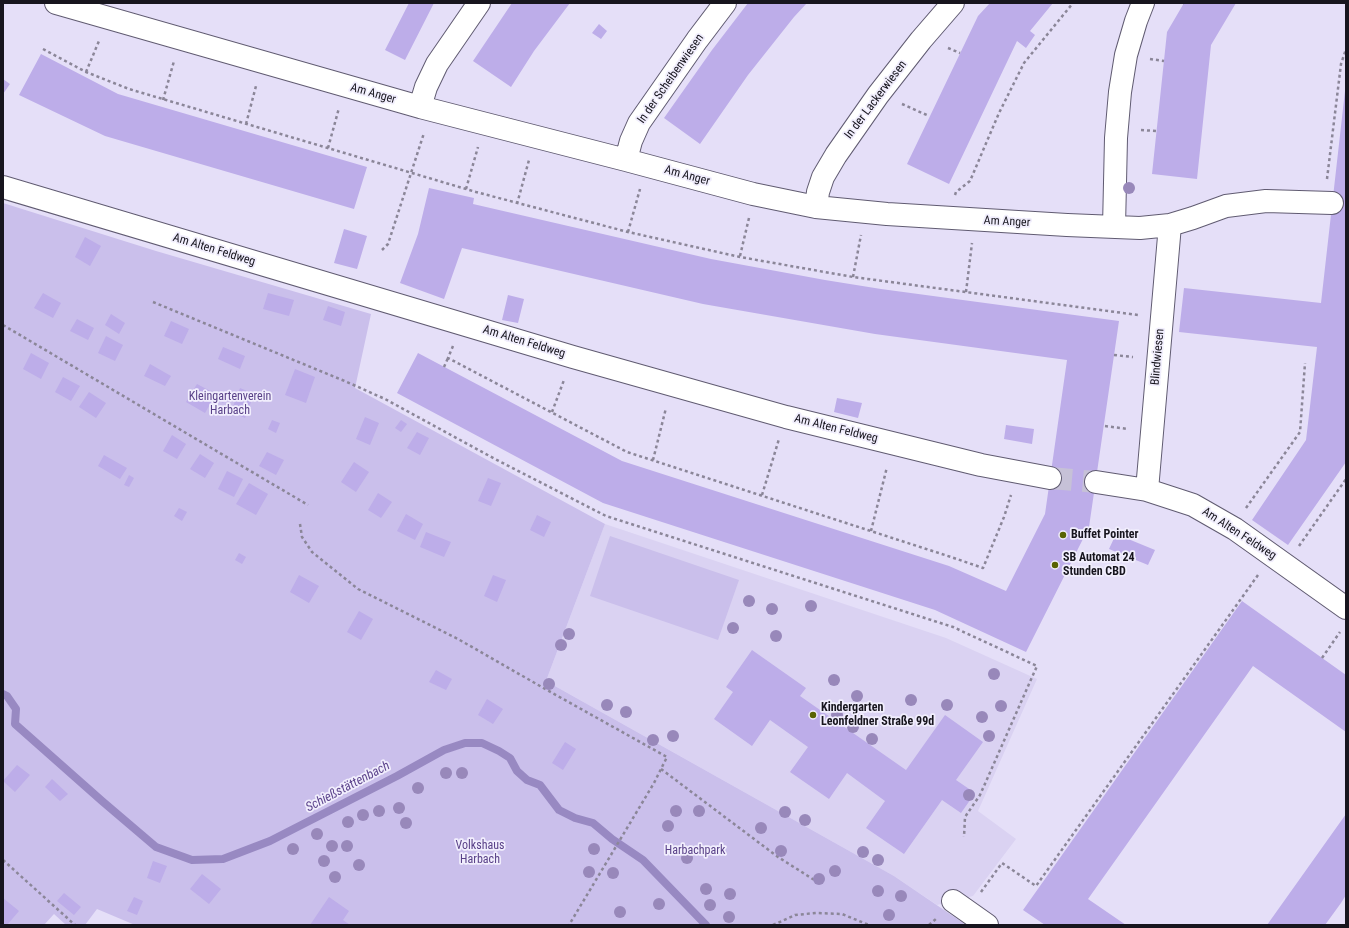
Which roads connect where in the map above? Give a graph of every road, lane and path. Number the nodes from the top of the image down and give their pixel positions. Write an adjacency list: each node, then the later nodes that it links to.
1 (56, 3): 17 (street, Am Anger)
2 (479, 3): 17 (street)
3 (725, 3): 27 (street, In der Scheibenwiesen)
4 (952, 3): 36 (street, In der Lackerwiesen)
5 (1073, 3): 33 (path)
6 (1144, 3): 39 (street)
7 (100, 38): 13 (path)
8 (43, 49): 13 (path)
9 (1346, 49): 29 (path)
10 (1151, 59): 11 (path)
11 (1164, 61)
12 (171, 71): 15 (path)
13 (86, 72): 15 (path)
14 (256, 85): 20 (path)
15 (163, 100): 20 (path)
16 (895, 101): 18 (path)
17 (420, 107): 27 (street, Am Anger)
18 (929, 116)
19 (336, 122): 24 (path)
20 (246, 124): 24 (path)
21 (425, 130): 28 (path)
22 (1143, 130): 23 (path)
23 (1156, 131)
24 (328, 148): 28 (path)
25 (529, 157): 35 (path)
26 (475, 158): 31 (path)
27 (626, 160): 36 (street, Am Anger)
28 (411, 173): 31 (path); 42 (path)
29 (1326, 182)
30 (3, 187): 64 (street, Am Alten Feldweg)
31 (466, 189): 35 (path)
32 (639, 194): 40 (path)
33 (954, 198)
34 (1332, 203): 38 (street, Am Anger)
35 (517, 204): 40 (path)
36 (816, 207): 39 (street, Am Anger)
37 (748, 223): 44 (path)
38 (1170, 225): 39 (street, Am Anger); 67 (street, Blindwiesen)
39 (1114, 227)
40 (628, 232): 44 (path)
41 (860, 240): 45 (path)
42 (382, 250)
43 (971, 253): 46 (path)
44 (740, 257): 45 (path)
45 (853, 277): 46 (path)
46 (966, 292): 48 (path)
47 (153, 302): 79 (path)
48 (1141, 315)
49 (3, 325): 70 (path)
50 (454, 343): 52 (path)
51 (1114, 355): 53 (path)
52 (448, 358): 55 (path); 58 (path)
53 (1137, 358)
54 (1305, 363): 71 (path)
55 (444, 367)
56 (565, 375): 58 (path)
57 (667, 403): 62 (path)
58 (552, 412): 62 (path)
59 (1105, 426): 60 (path)
60 (1135, 431)
61 (780, 435): 69 (path)
62 (653, 460): 69 (path)
63 (889, 462): 73 (path)
64 (1050, 478)
65 (1346, 479): 74 (path)
66 (1096, 482): 67 (street, Am Alten Feldweg)
67 (1147, 490): 76 (street, Am Alten Feldweg)
68 (1012, 492): 73 (path)
69 (762, 495): 73 (path)
70 (308, 505)
71 (1244, 512)
72 (300, 524): 78 (path)
73 (871, 530)
74 (1297, 548)
75 (1260, 572): 82 (path)
76 (1344, 619): 77 (path)
77 (1322, 658)
78 (661, 769): 81 (path); 85 (path)
79 (964, 837)
80 (3, 860): 84 (path)
81 (819, 883)
82 (977, 896)
83 (953, 901): 88 (street)
84 (75, 925)
85 (569, 925)
86 (773, 925): 87 (path)
87 (869, 925)
88 (987, 925)

